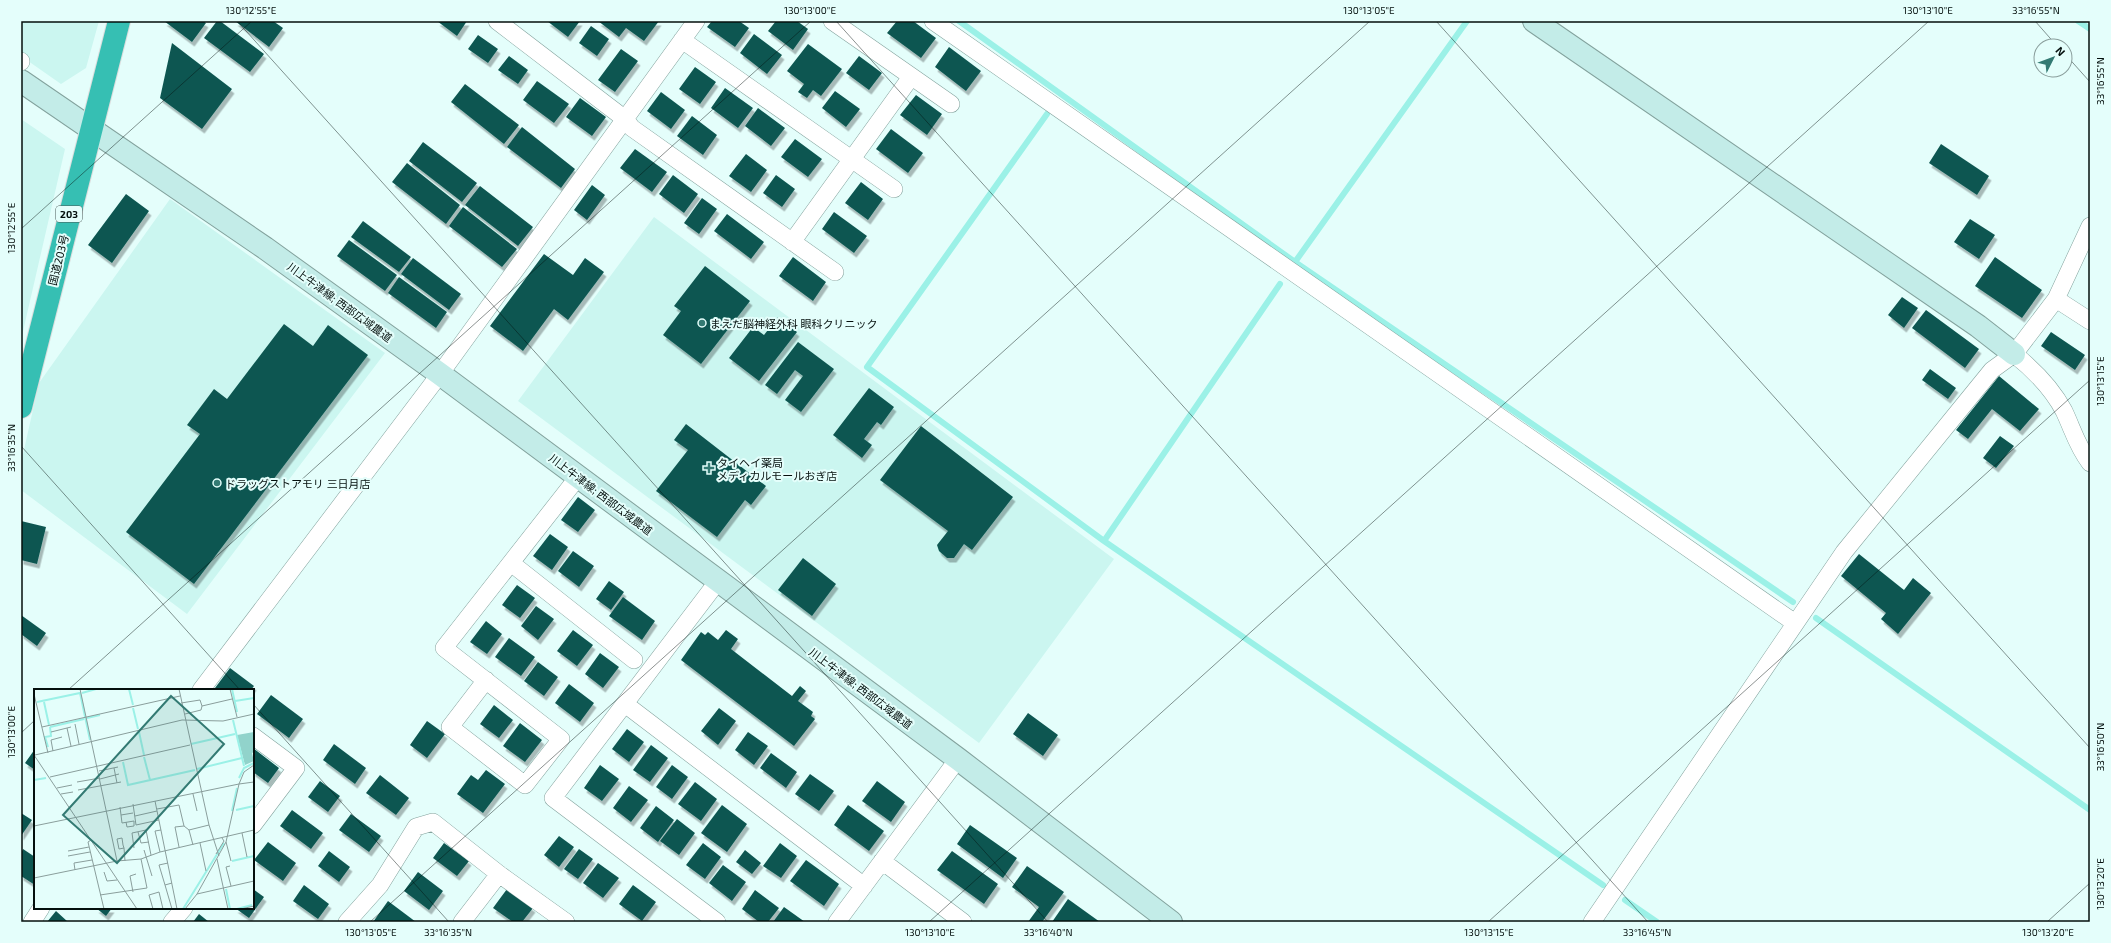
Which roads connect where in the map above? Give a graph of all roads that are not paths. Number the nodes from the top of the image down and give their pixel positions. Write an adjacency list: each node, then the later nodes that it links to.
1 (119, 21): 11 (highway, 国道203号 / 203)
2 (497, 21): 10 (street)
3 (832, 21): 7 (street)
4 (933, 21): 26 (street)
5 (1534, 21): 19 (main road)
6 (688, 27): 10 (street); 12 (street)
7 (911, 77): 9 (street); 12 (street)
8 (21, 81): 11 (main road, 川上牛津線; 西部広域農道)
9 (951, 104)
10 (625, 119): 15 (street); 20 (street)
11 (91, 129): 20 (main road, 川上牛津線; 西部広域農道); 21 (highway, 国道203号 / 203)
12 (852, 160): 13 (street); 15 (street)
13 (894, 189)
14 (2090, 226): 17 (street)
15 (792, 242): 16 (street)
16 (835, 272)
17 (2056, 299): 18 (street); 19 (street)
18 (2090, 321)
19 (2014, 354): 22 (street); 26 (street)
20 (440, 374): 23 (main road, 川上牛津線; 西部広域農道); 29 (street)
21 (21, 407)
22 (2090, 463)
23 (578, 477): 24 (street); 25 (main road, 川上牛津線; 西部広域農道)
24 (511, 563): 27 (street); 28 (street)
25 (718, 581): 30 (street); 32 (main road, 川上牛津線; 西部広域農道)
26 (1795, 623): 48 (street)
27 (634, 660)
28 (486, 680): 28 (street)
29 (203, 689)
30 (625, 704): 36 (street); 44 (street)
31 (254, 737): 33 (street)
32 (958, 759): 34 (street); 47 (main road, 川上牛津線; 西部広域農道)
33 (254, 824)
34 (882, 861): 36 (street); 46 (street)
35 (499, 874): 41 (street); 42 (street); 43 (street)
36 (864, 886): 45 (street)
37 (40, 909): 39 (street)
38 (183, 909): 40 (street)
39 (32, 922)
40 (172, 922)
41 (347, 922)
42 (462, 922)
43 (566, 922)
44 (717, 922)
45 (837, 922)
46 (964, 922)
47 (1171, 922)
48 (1592, 922)

